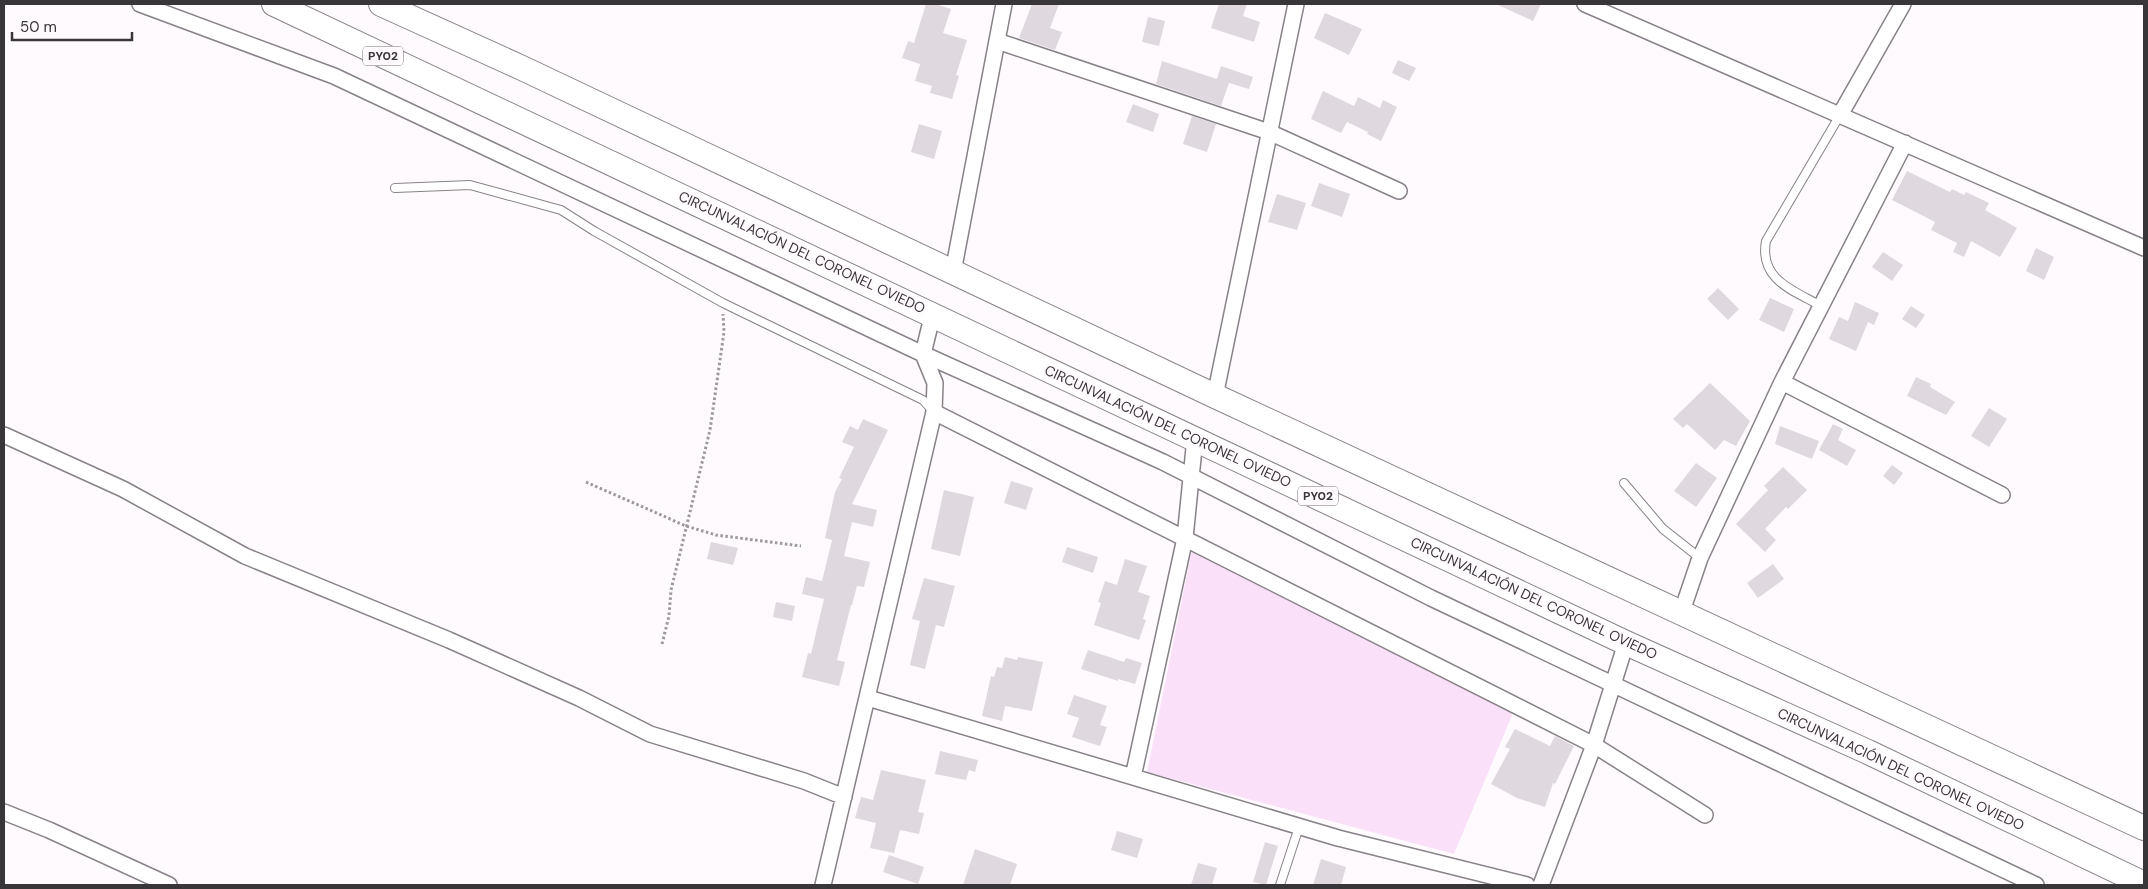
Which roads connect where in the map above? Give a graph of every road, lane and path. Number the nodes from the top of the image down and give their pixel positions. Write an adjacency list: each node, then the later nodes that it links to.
1 (140, 4): 19 (street)
2 (274, 4): 18 (highway, CIRCUNVALACIÓN DEL CORONEL OVIEDO / PY02)
3 (381, 4): 15 (highway)
4 (1004, 4): 8 (street)
5 (1296, 4): 10 (street)
6 (1585, 4): 9 (street)
7 (1903, 4): 9 (street)
8 (996, 41): 10 (street); 15 (street)
9 (1840, 115): 11 (street); 17 (lane)
10 (1269, 132): 13 (street); 21 (street)
11 (1905, 143): 14 (street); 17 (street)
12 (394, 188): 16 (lane)
13 (1399, 191)
14 (2144, 248)
15 (953, 272): 21 (highway)
16 (722, 303): 22 (lane); 29 (path)
17 (1821, 306): 20 (street)
18 (933, 313): 19 (street); 24 (highway, CIRCUNVALACIÓN DEL CORONEL OVIEDO / PY02)
19 (923, 354): 22 (street); 25 (street)
20 (1782, 382): 28 (street); 32 (street)
21 (1215, 396): 33 (highway)
22 (934, 412): 30 (street); 37 (street)
23 (4, 436): 40 (street)
24 (1195, 438): 25 (street); 34 (highway, CIRCUNVALACIÓN DEL CORONEL OVIEDO / PY02)
25 (1191, 478): 30 (street); 36 (street)
26 (586, 482): 29 (path)
27 (1624, 483): 32 (lane)
28 (2002, 495)
29 (686, 526): 31 (path); 35 (path)
30 (1185, 538): 38 (street); 39 (street)
31 (801, 546)
32 (1700, 558): 33 (street)
33 (1681, 614): 44 (highway)
34 (1626, 642): 36 (street); 45 (highway, CIRCUNVALACIÓN DEL CORONEL OVIEDO / PY02)
35 (662, 644)
36 (1614, 684): 38 (street); 51 (street)
37 (868, 698): 39 (street); 40 (street)
38 (1594, 745): 42 (street); 50 (street)
39 (1133, 777): 43 (street)
40 (844, 797): 47 (street)
41 (4, 812): 46 (street)
42 (1705, 815)
43 (1299, 827): 48 (lane); 49 (street)
44 (2144, 828)
45 (2144, 884)
46 (169, 885)
47 (823, 885)
48 (1280, 885)
49 (1527, 885)
50 (1541, 885)
51 (2036, 885)

